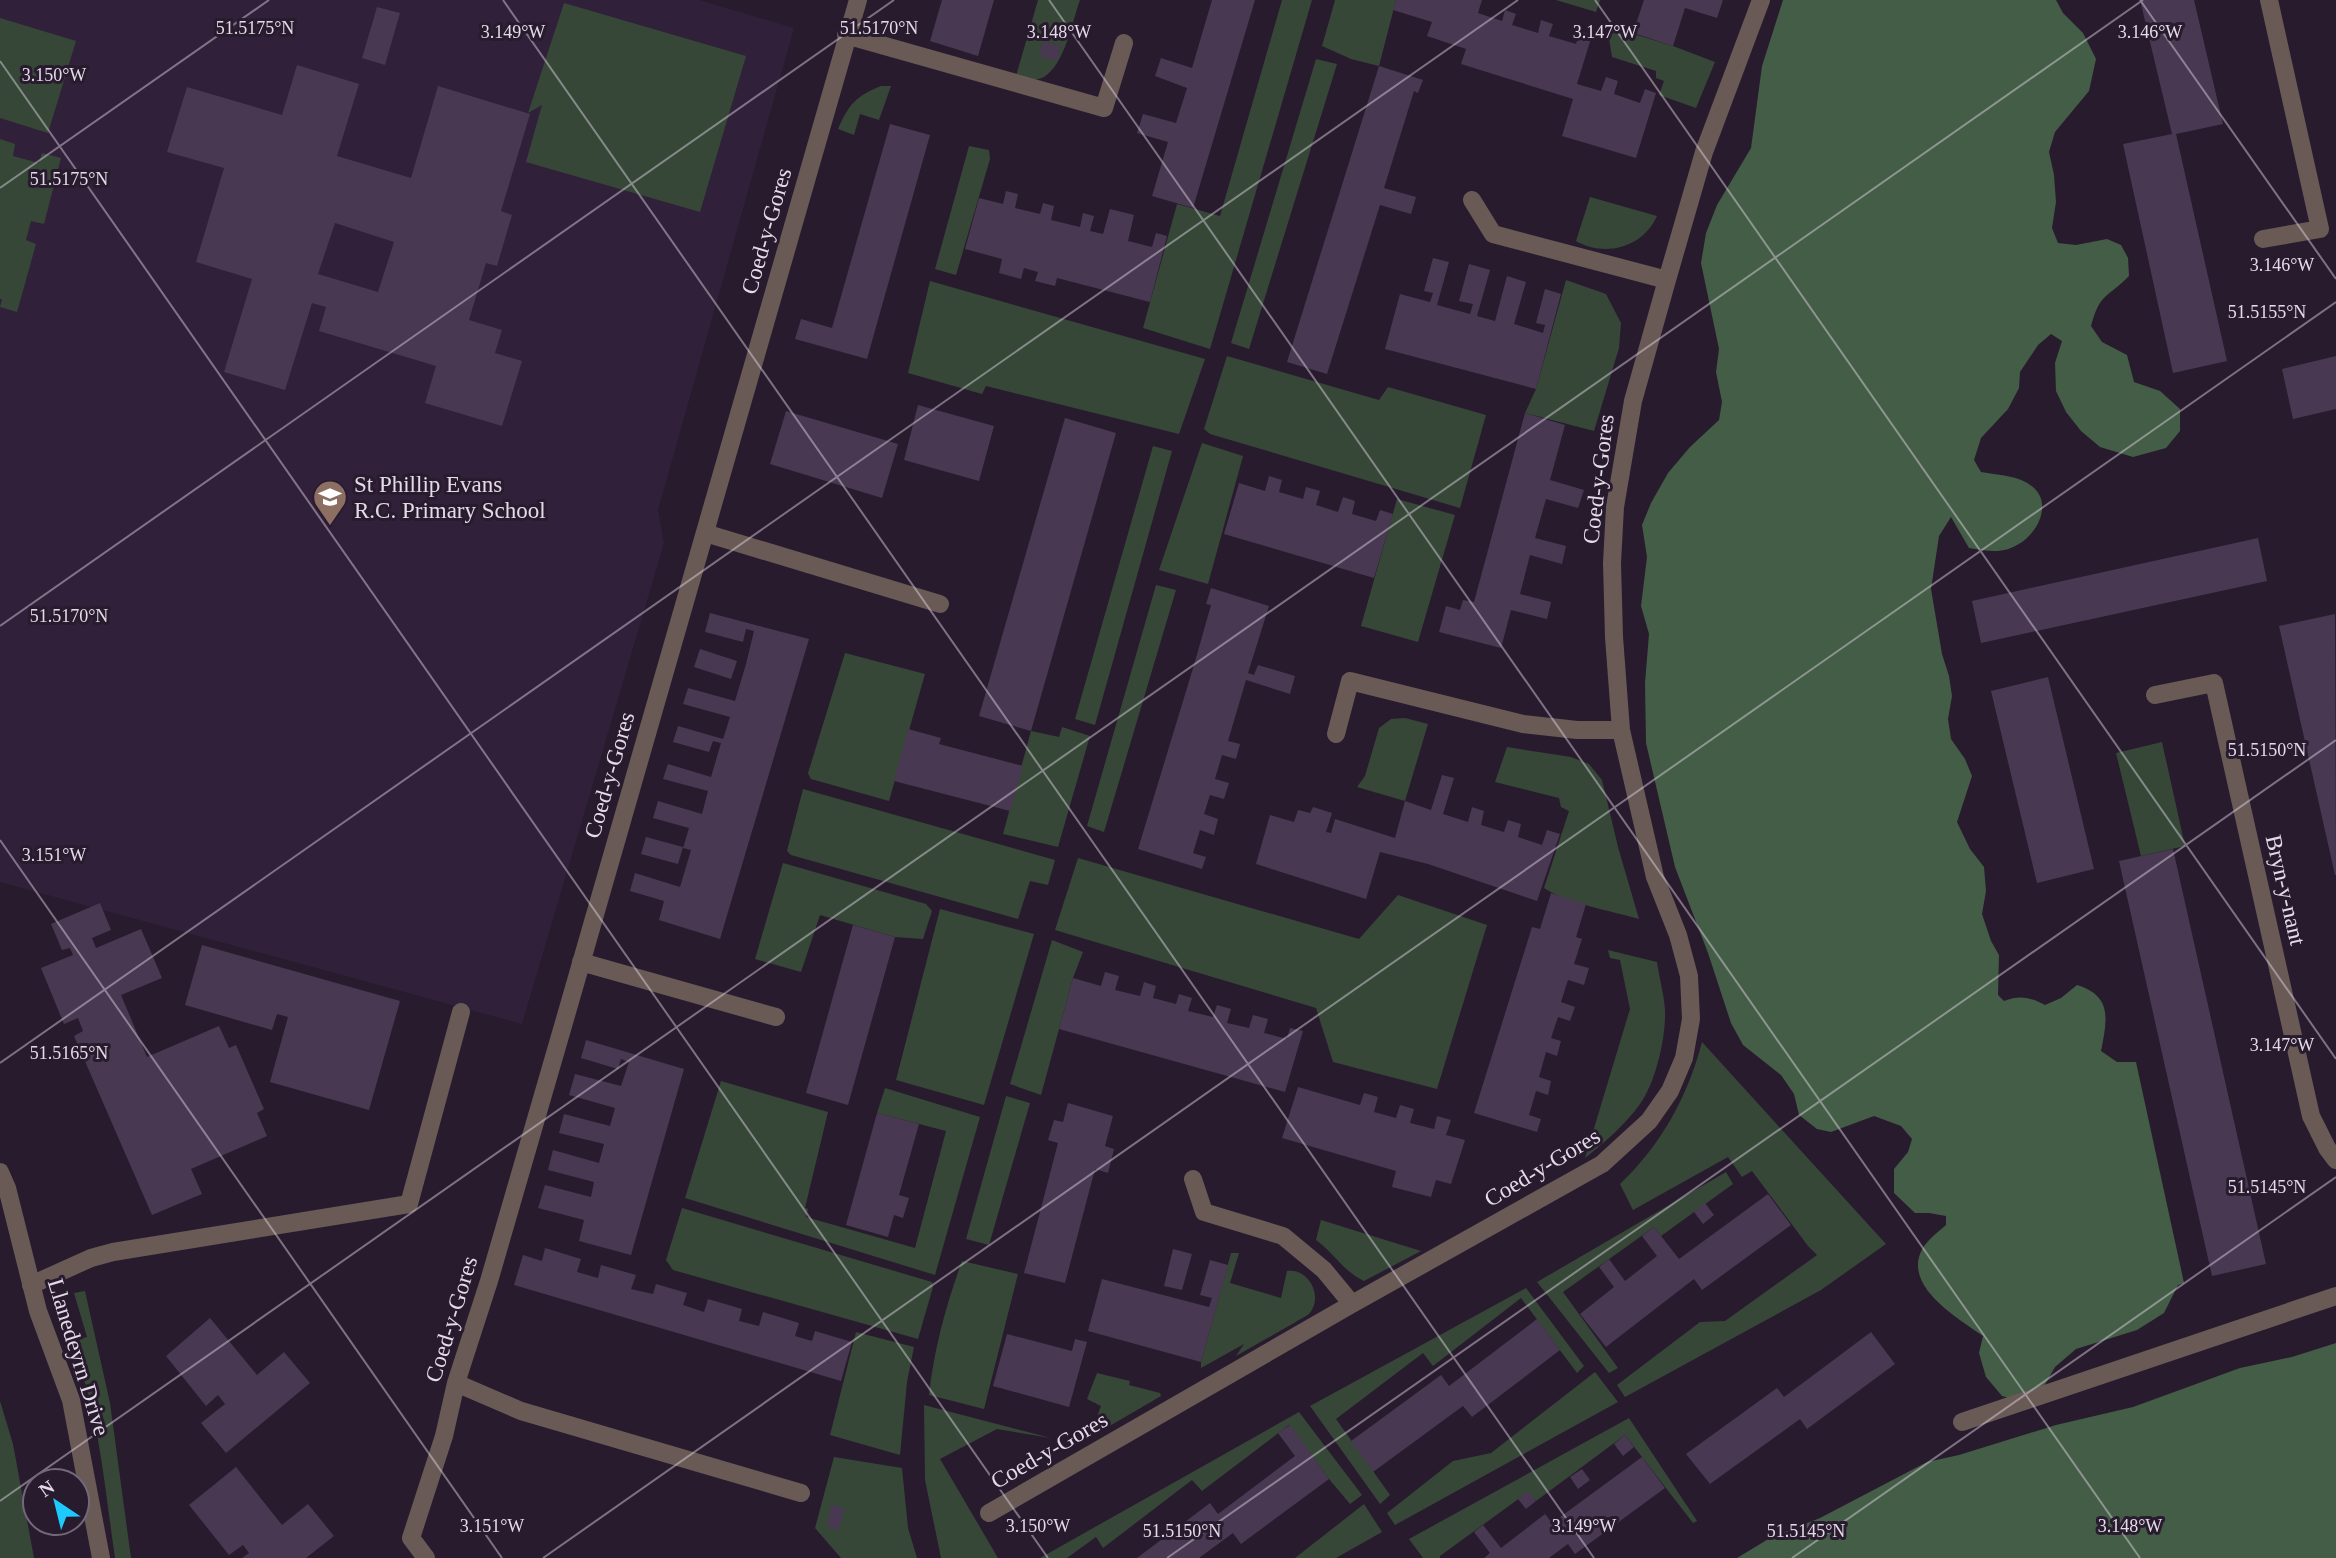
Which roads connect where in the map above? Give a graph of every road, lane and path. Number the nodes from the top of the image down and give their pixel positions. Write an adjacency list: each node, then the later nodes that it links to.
1 (858, 0): 4 (street, Coed-y-Gores)
2 (1761, 0): 8 (street, Coed-y-Gores)
3 (2269, 0): 7 (street)
4 (846, 35): 5 (street); 9 (street, Coed-y-Gores)
5 (1124, 43)
6 (1472, 200): 8 (street)
7 (2263, 239)
8 (1667, 280): 12 (street, Coed-y-Gores)
9 (705, 533): 10 (street); 14 (street, Coed-y-Gores)
10 (940, 604)
11 (2155, 695): 17 (street, Bryn-y-nant)
12 (1621, 730): 13 (street); 22 (street, Coed-y-Gores)
13 (1336, 734)
14 (581, 962): 16 (street); 23 (street, Coed-y-Gores)
15 (461, 1012): 20 (street)
16 (776, 1017)
17 (2336, 1160)
18 (0, 1172): 20 (street, Llanedeyrn Drive)
19 (1193, 1179): 22 (street)
20 (31, 1286): 27 (street, Llanedeyrn Drive)
21 (2336, 1296): 24 (street)
22 (1352, 1304): 26 (street, Coed-y-Gores)
23 (456, 1383): 25 (street); 28 (street, Coed-y-Gores)
24 (1962, 1422)
25 (801, 1493)
26 (989, 1513)
27 (102, 1558)
28 (426, 1558)

